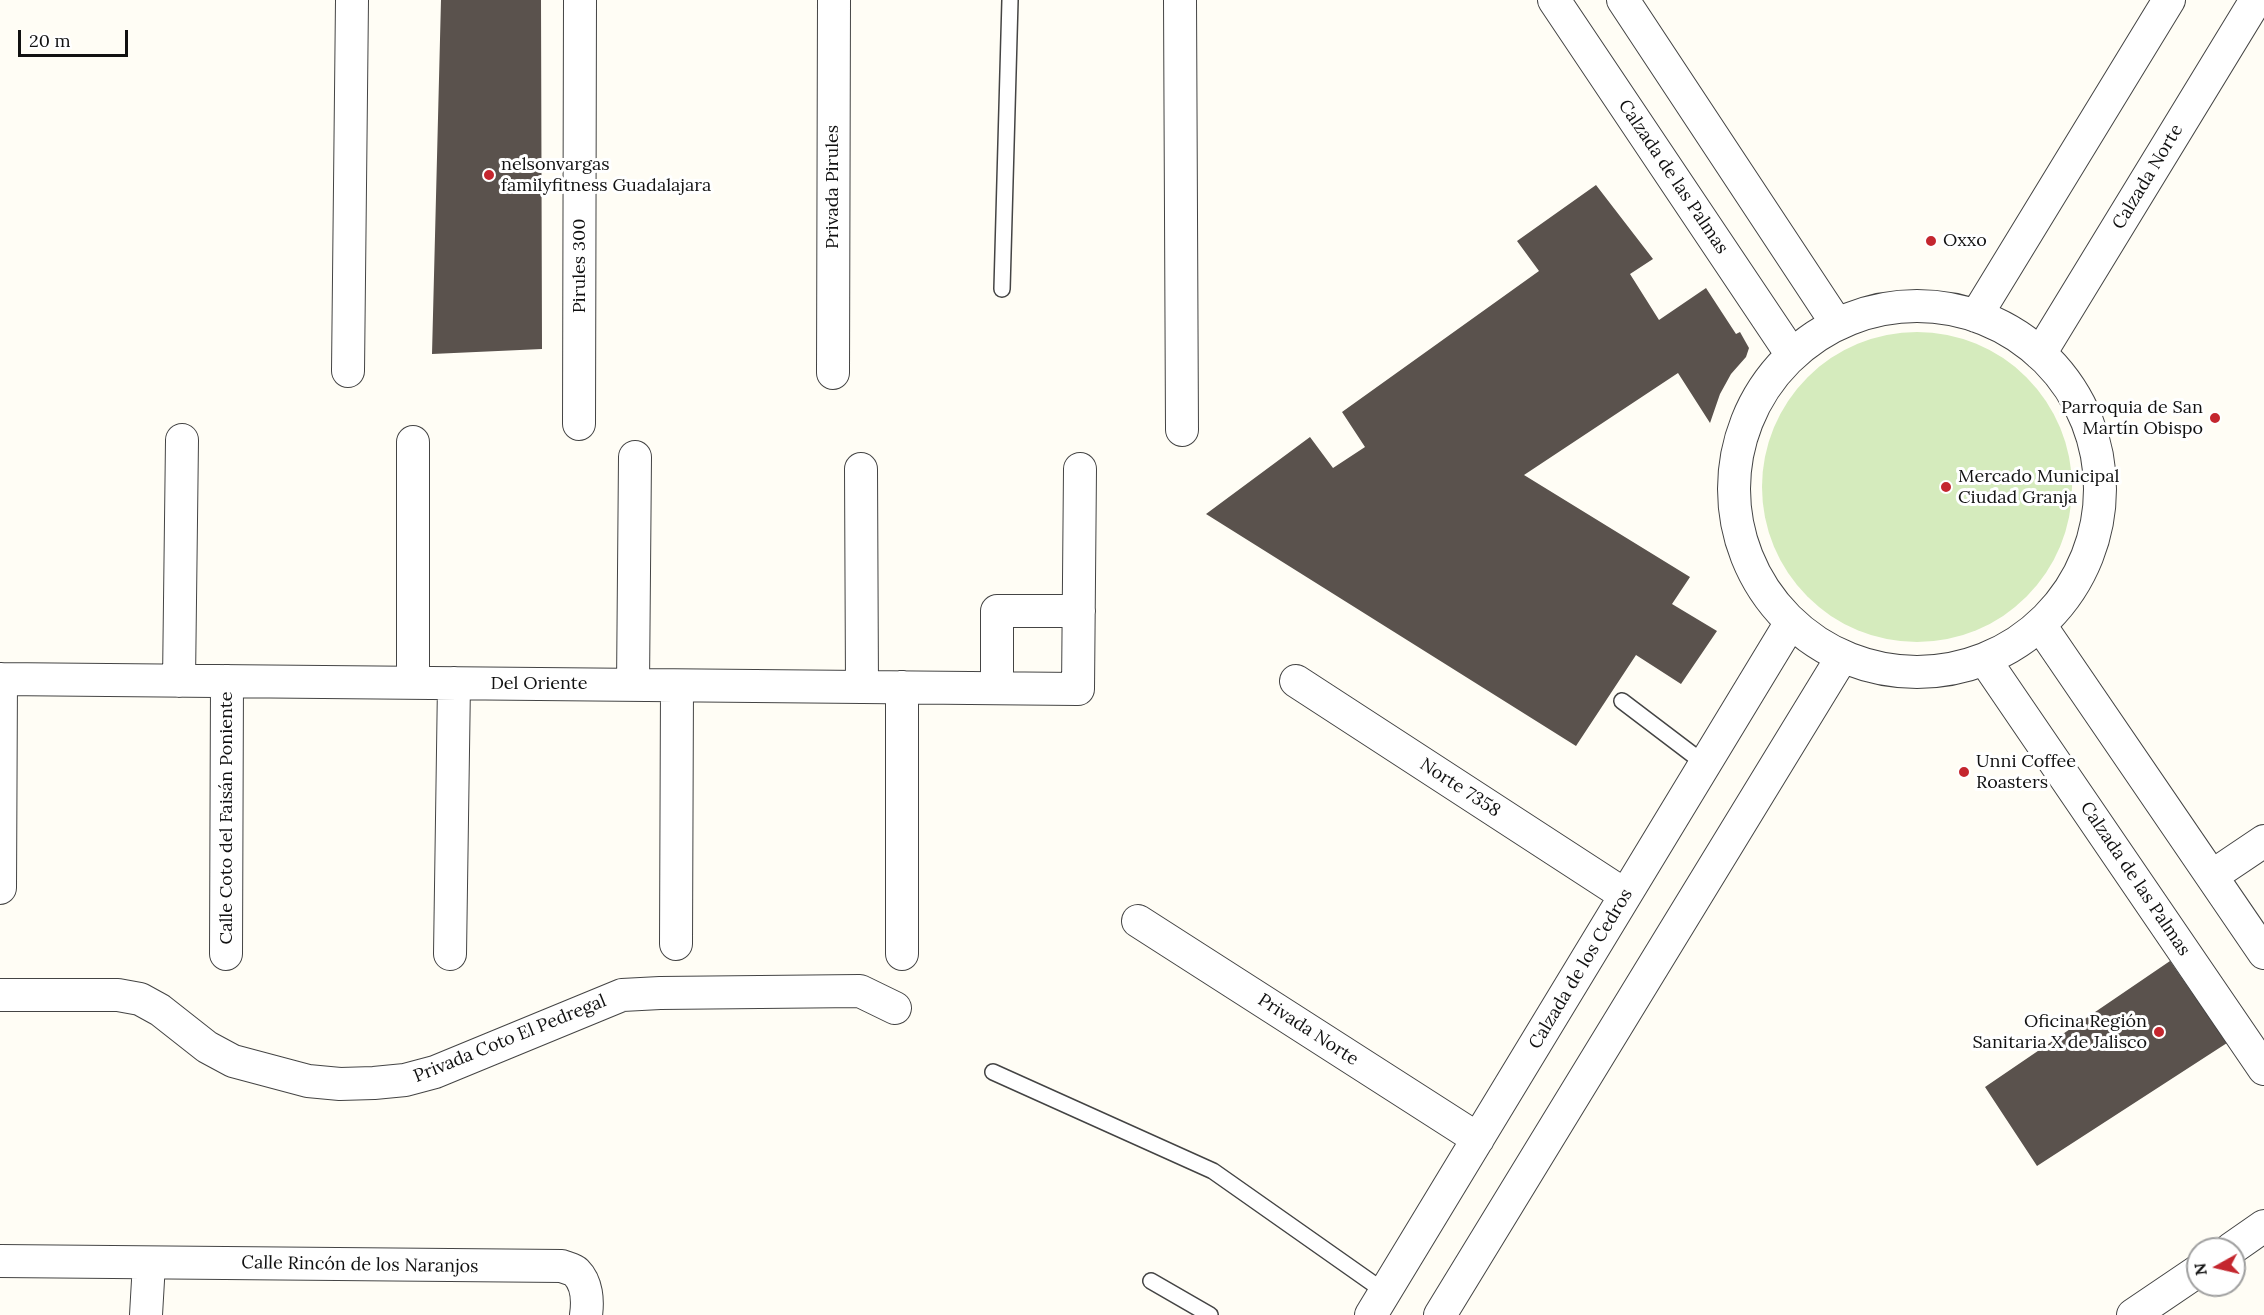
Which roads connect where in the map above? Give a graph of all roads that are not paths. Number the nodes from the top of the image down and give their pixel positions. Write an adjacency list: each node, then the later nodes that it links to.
1 (352, 0): 15 (street)
2 (580, 0): 17 (street, Pirules 300)
3 (834, 0): 16 (street, Privada Pirules)
4 (1010, 0): 10 (lane)
5 (1180, 0): 18 (street)
6 (1554, 0): 14 (street, Calzada de las Palmas)
7 (1623, 0): 12 (street)
8 (2169, 0): 11 (street)
9 (2256, 0): 13 (street, Calzada Norte)
10 (1002, 289)
11 (1976, 316): 12 (street); 13 (street)
12 (1837, 324): 14 (street)
13 (2040, 354): 26 (street)
14 (1792, 355): 25 (street)
15 (348, 371)
16 (833, 373)
17 (579, 424)
18 (1182, 430)
19 (182, 440): 30 (street)
20 (413, 442): 33 (street)
21 (635, 457): 35 (street)
22 (861, 469): 37 (street)
23 (1080, 470): 24 (street)
24 (1079, 611): 39 (street, Del Oriente); 39 (street)
25 (1791, 622): 27 (street); 41 (street, Calzada de los Cedros)
26 (2040, 625): 28 (street); 43 (street)
27 (1842, 657): 28 (street); 67 (street)
28 (1985, 660): 54 (street, Calzada de las Palmas)
29 (0, 680): 30 (street, Del Oriente); 44 (street)
30 (179, 681): 31 (street, Del Oriente)
31 (227, 681): 33 (street, Del Oriente); 49 (street, Calle Coto del Faisán Poniente)
32 (1296, 681): 45 (street, Norte 7358)
33 (413, 683): 34 (street, Del Oriente)
34 (454, 683): 35 (street, Del Oriente); 50 (street)
35 (633, 685): 36 (street, Del Oriente)
36 (677, 686): 37 (street, Del Oriente); 47 (street)
37 (862, 687): 38 (street, Del Oriente)
38 (902, 687): 39 (street, Del Oriente); 51 (street)
39 (997, 688)
40 (1622, 701): 41 (lane)
41 (1705, 764): 45 (street, Calzada de los Cedros)
42 (2264, 841): 43 (street)
43 (2212, 876): 48 (street)
44 (0, 888)
45 (1625, 895): 56 (street, Calzada de los Cedros)
46 (1138, 921): 56 (street, Privada Norte)
47 (676, 944)
48 (2264, 953)
49 (226, 954)
50 (450, 954)
51 (902, 954)
52 (0, 995): 53 (street, Privada Coto El Pedregal)
53 (895, 1008)
54 (2264, 1069)
55 (993, 1072): 63 (lane)
56 (1478, 1139): 63 (street, Calzada de los Cedros)
57 (2264, 1227): 58 (street)
58 (2246, 1239)
59 (0, 1261): 60 (street, Calle Rincón de los Naranjos)
60 (149, 1263): 64 (street); 65 (street, Calle Rincón de los Naranjos)
61 (2186, 1279): 68 (street)
62 (1151, 1281): 66 (lane)
63 (1378, 1303)
64 (146, 1315)
65 (586, 1315)
66 (1210, 1315)
67 (1440, 1315)
68 (2133, 1315)

